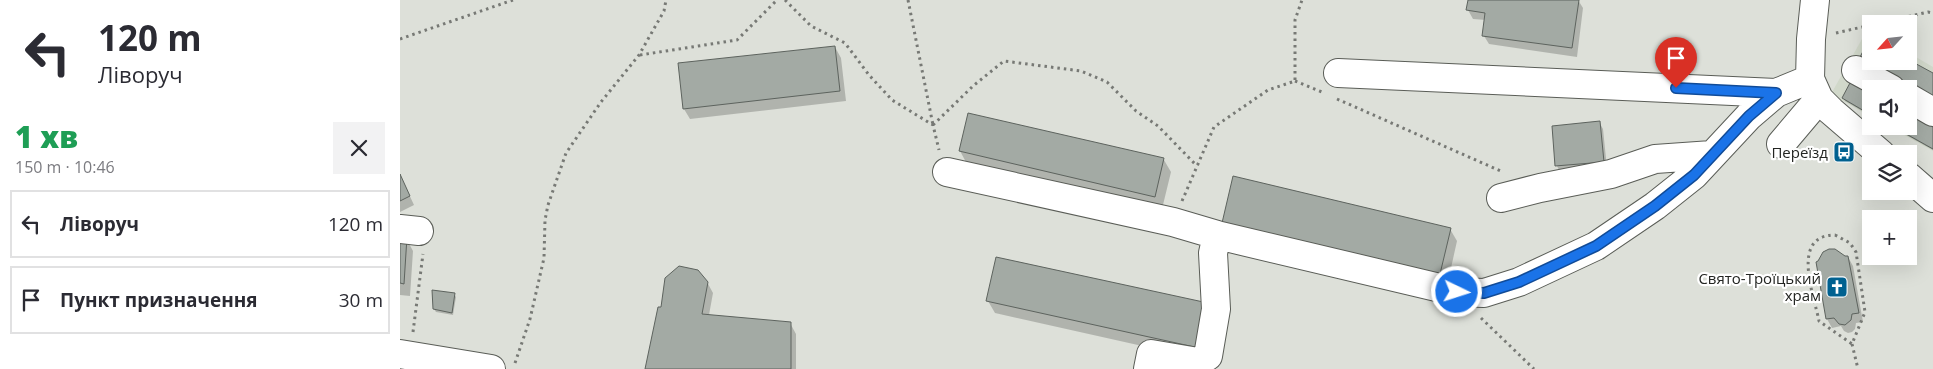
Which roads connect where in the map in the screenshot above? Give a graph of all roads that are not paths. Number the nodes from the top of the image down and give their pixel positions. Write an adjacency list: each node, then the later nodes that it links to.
1 (1815, 0): 5 (street)
2 (1856, 70): 3 (street)
3 (1874, 80)
4 (1331, 87): 6 (street)
5 (1815, 89): 6 (street); 9 (street); 10 (street)
6 (1776, 93): 11 (street)
7 (1917, 103): 8 (street)
8 (1933, 112)
9 (1781, 144)
10 (1871, 145)
11 (1712, 155): 14 (street); 16 (street)
12 (947, 172): 16 (street)
13 (1917, 184): 15 (street)
14 (1502, 185)
15 (1933, 198)
16 (1217, 235): 19 (street)
17 (406, 355): 18 (street)
18 (491, 369)
19 (1148, 369)

